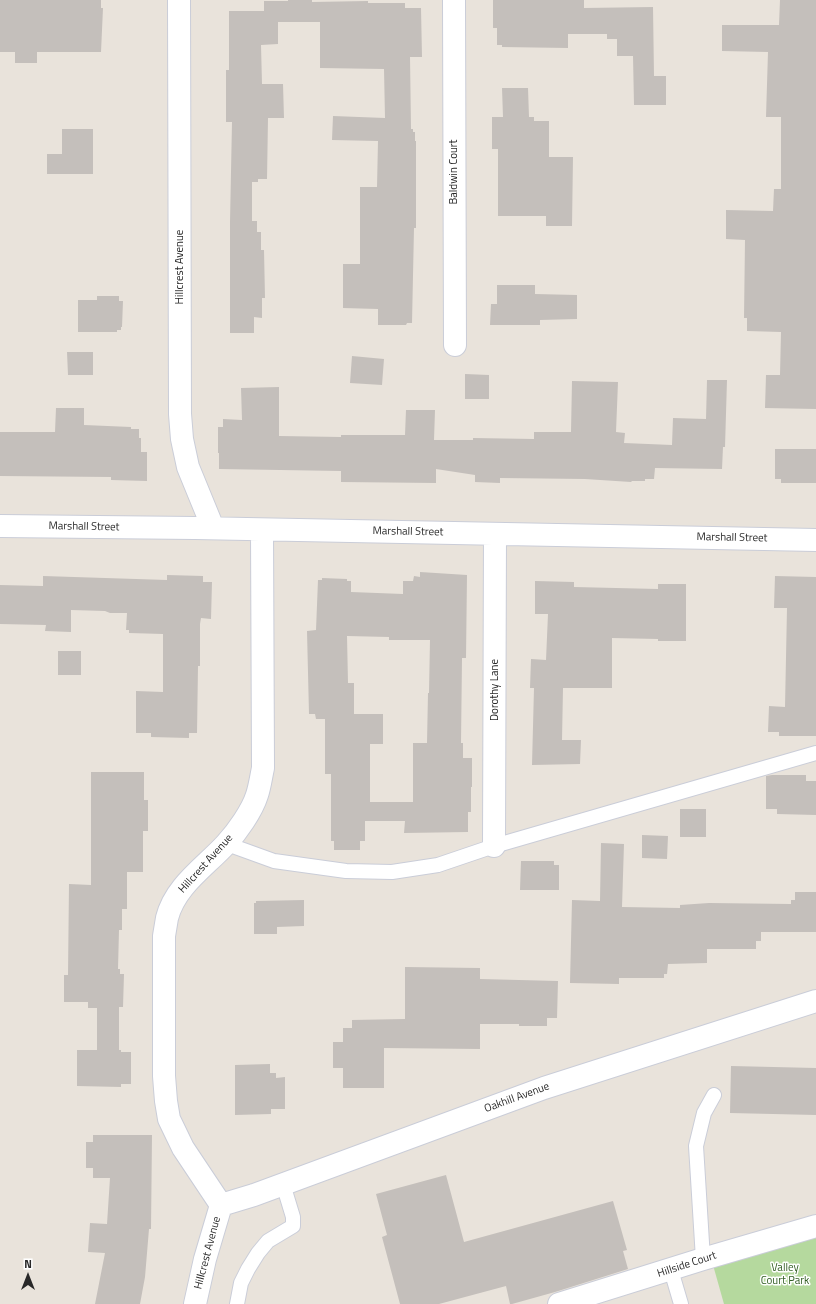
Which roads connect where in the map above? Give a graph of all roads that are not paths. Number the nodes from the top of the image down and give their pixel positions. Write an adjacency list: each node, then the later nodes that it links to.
1 (180, 0): 5 (street, Hillcrest Avenue)
2 (454, 0): 3 (street, Baldwin Court)
3 (455, 345)
4 (0, 526): 5 (street, Marshall Street)
5 (213, 528): 6 (street, Marshall Street)
6 (262, 530): 7 (street, Marshall Street); 10 (street, Hillcrest Avenue)
7 (495, 534): 8 (street, Marshall Street); 11 (street, Dorothy Lane)
8 (816, 540)
9 (816, 753): 11 (lane)
10 (227, 844): 11 (lane); 15 (street, Hillcrest Avenue)
11 (494, 846)
12 (816, 1001): 14 (street, Oakhill Avenue)
13 (714, 1095): 17 (lane)
14 (283, 1184): 15 (street, Oakhill Avenue); 20 (lane)
15 (221, 1205): 19 (street, Hillcrest Avenue)
16 (816, 1226): 17 (street, Hillside Court)
17 (703, 1259): 18 (street, Hillside Court)
18 (671, 1270): 21 (street, Hillside Court); 22 (lane)
19 (195, 1304)
20 (237, 1304)
21 (559, 1304)
22 (681, 1304)

